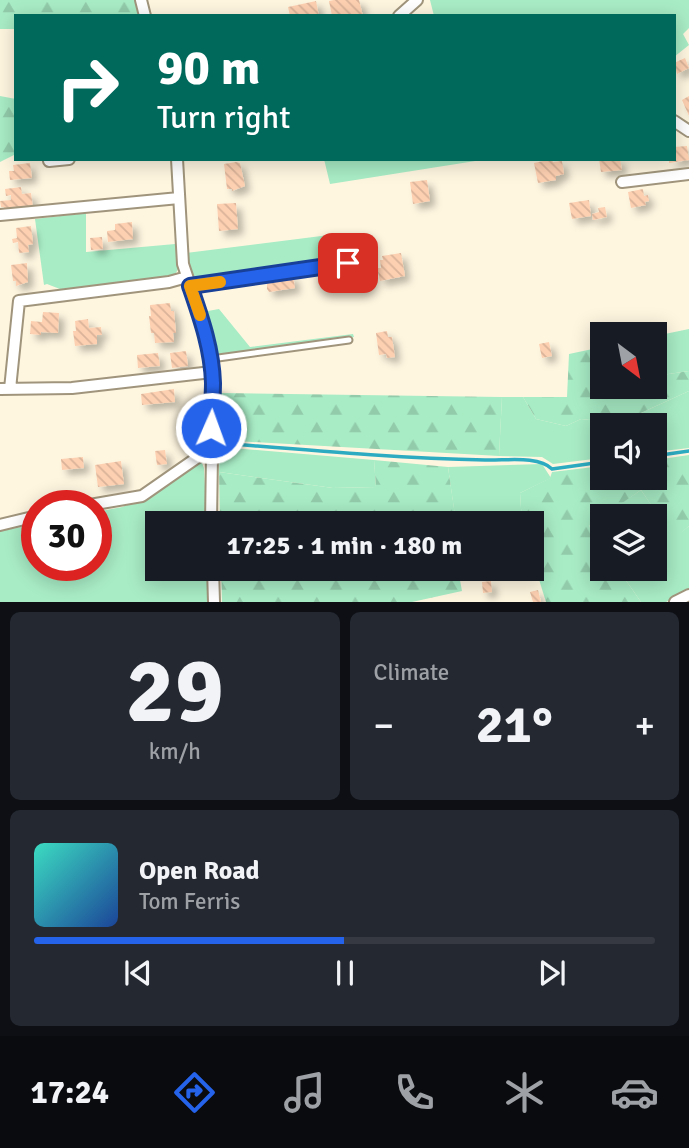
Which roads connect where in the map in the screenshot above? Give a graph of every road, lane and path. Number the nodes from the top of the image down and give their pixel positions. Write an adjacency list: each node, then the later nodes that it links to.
1 (417, 0): 2 (street)
2 (401, 14)
3 (177, 161): 6 (street)
4 (689, 174): 5 (street)
5 (622, 182)
6 (179, 198): 7 (street); 9 (street)
7 (0, 215)
8 (348, 263): 9 (lane)
9 (188, 282): 11 (street); 13 (street)
10 (349, 340): 11 (lane)
11 (211, 359): 12 (street)
12 (212, 372): 13 (street); 14 (street)
13 (5, 389)
14 (211, 448): 15 (street); 16 (street)
15 (112, 501)
16 (211, 511)
17 (21, 520): 18 (street)
18 (0, 525)
19 (213, 581): 21 (street)
20 (689, 595): 22 (street)
21 (214, 602)
22 (676, 602)

